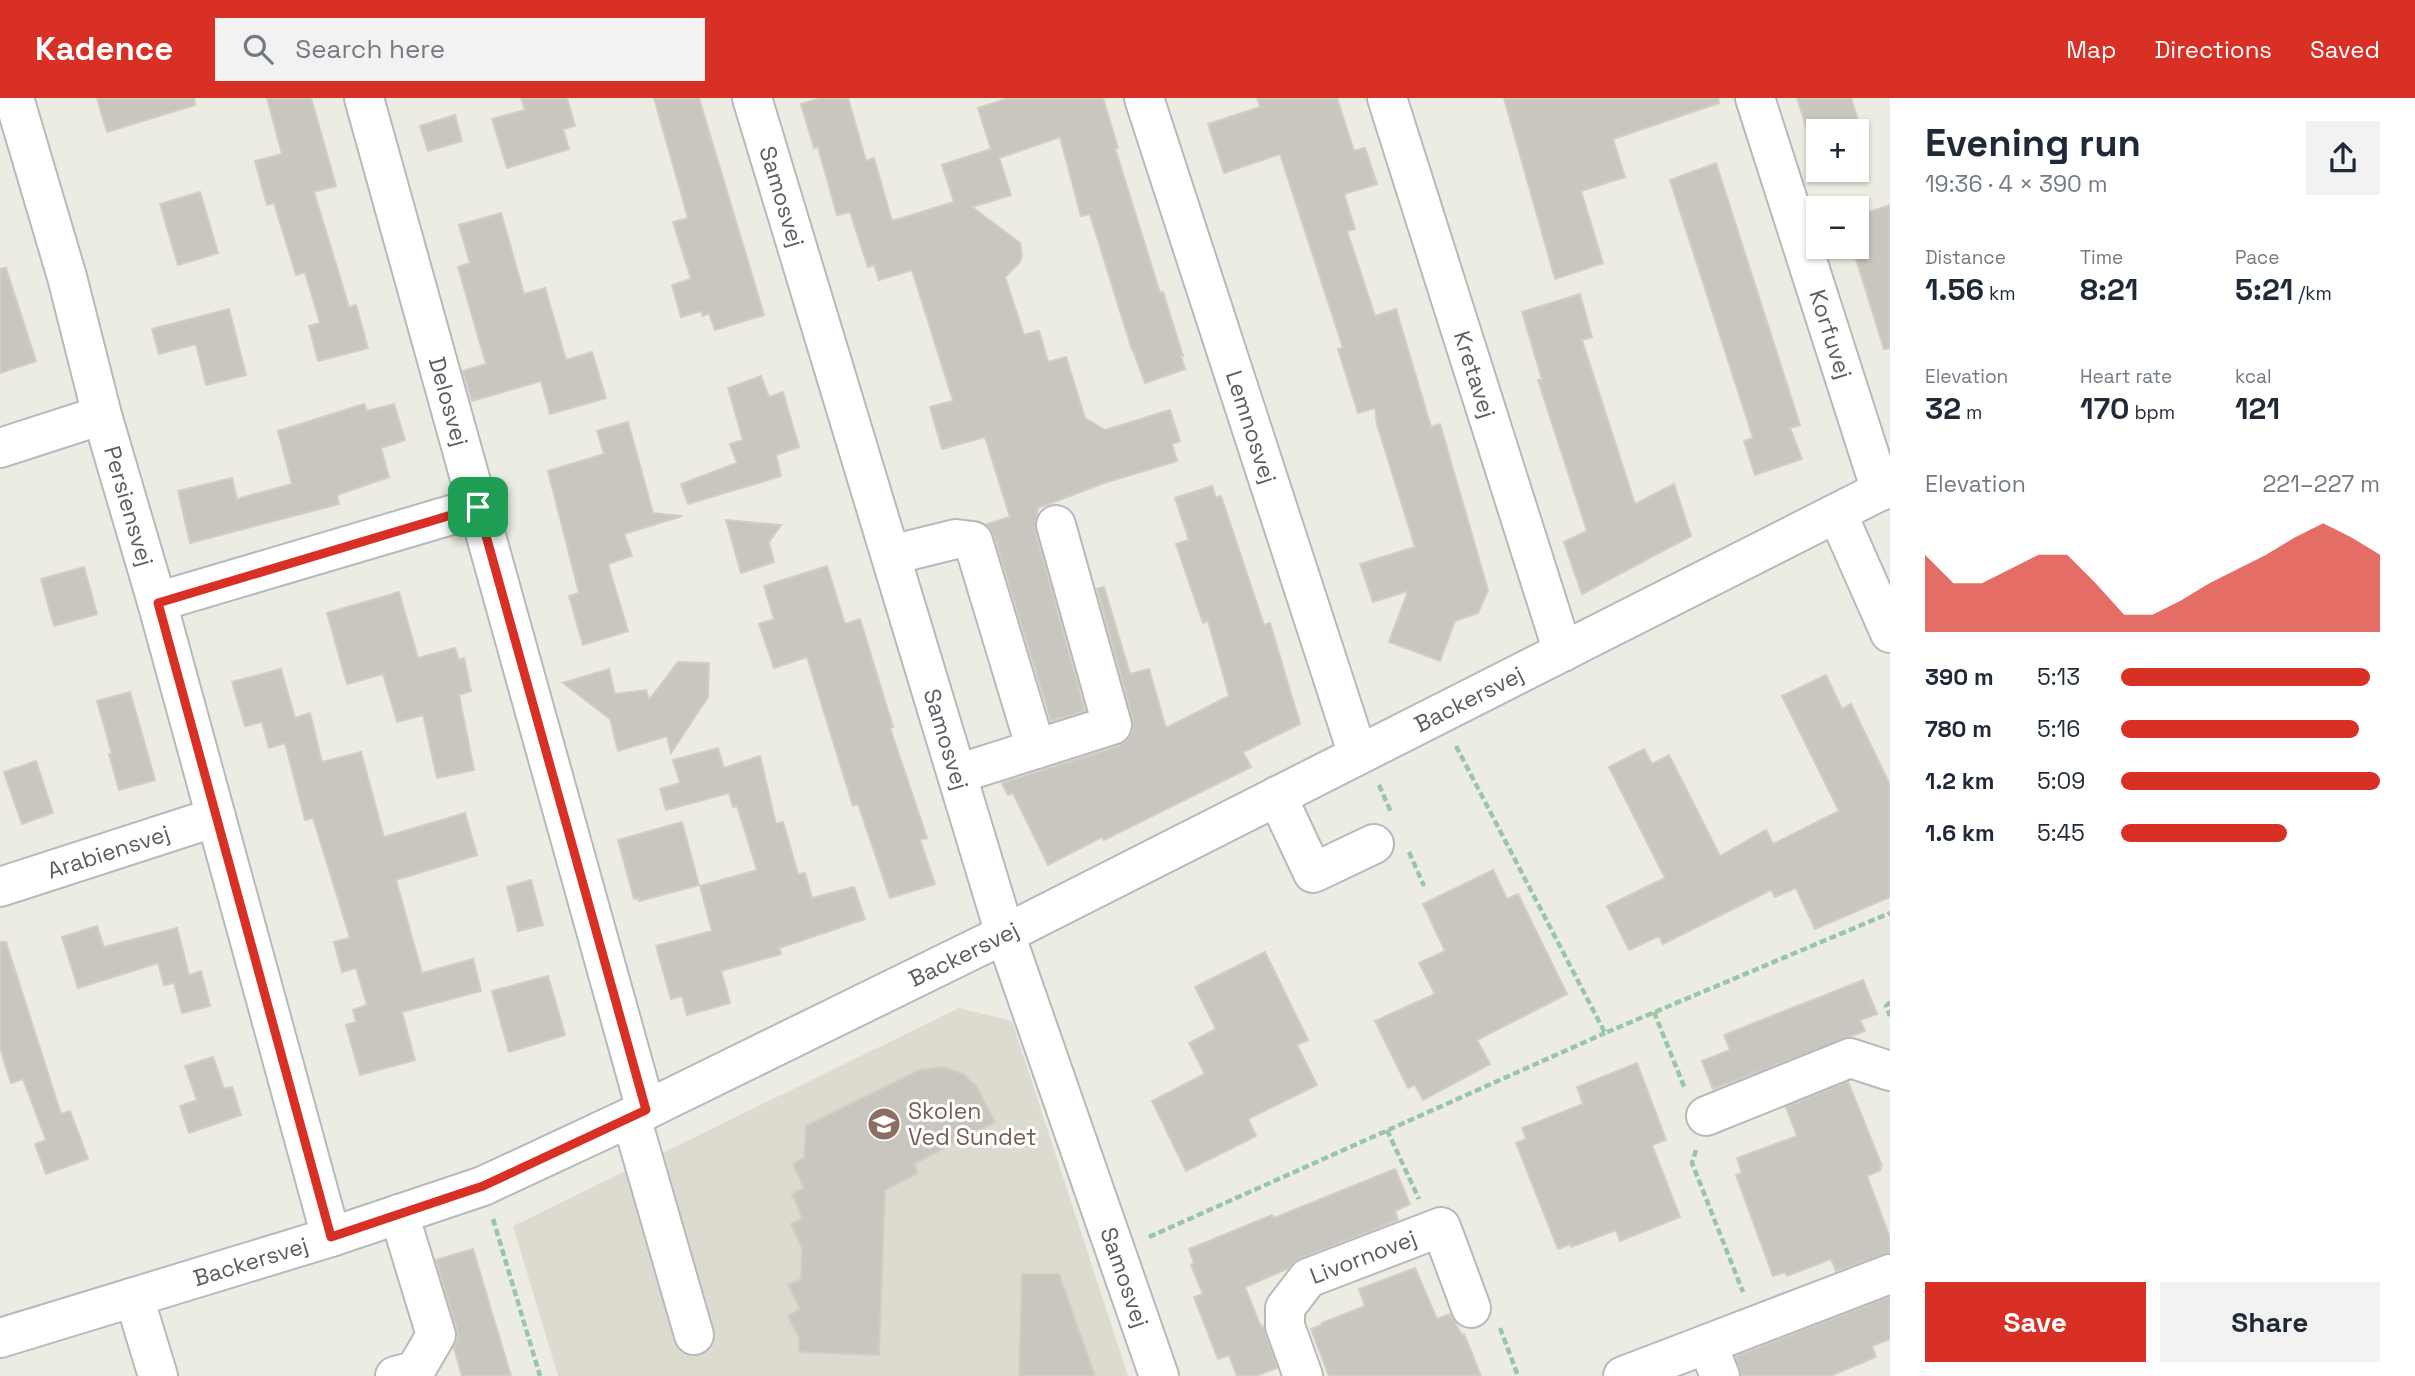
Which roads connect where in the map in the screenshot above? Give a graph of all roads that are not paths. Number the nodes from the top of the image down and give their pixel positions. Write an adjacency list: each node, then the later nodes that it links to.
1 (14, 98): 7 (street, Persiensvej)
2 (365, 98): 10 (street, Delosvej)
3 (752, 98): 13 (street, Samosvej)
4 (1144, 98): 18 (street, Lemnosvej)
5 (1387, 98): 16 (street, Kretavej)
6 (1755, 98): 9 (street, Korfuvej)
7 (102, 415): 8 (street); 14 (street, Persiensvej)
8 (0, 448)
9 (1886, 489): 11 (street, Backersvej)
10 (478, 507): 14 (street); 26 (street, Delosvej)
11 (1837, 513): 15 (street); 16 (street, Backersvej)
12 (1056, 525): 17 (street)
13 (891, 555): 17 (street); 19 (street, Samosvej)
14 (158, 603): 21 (street, Persiensvej)
15 (1890, 633)
16 (1563, 652): 18 (street, Backersvej)
17 (1036, 749): 19 (street)
18 (1359, 755): 20 (street, Backersvej)
19 (957, 774): 24 (street, Samosvej)
20 (1277, 796): 22 (street); 24 (street, Backersvej)
21 (216, 817): 23 (street, Arabiensvej); 29 (street, Persiensvej)
22 (1374, 844)
23 (0, 887)
24 (1005, 934): 26 (street, Backersvej); 38 (street, Samosvej)
25 (1890, 1071): 27 (street)
26 (638, 1113): 28 (street, Backersvej); 33 (street, Delosvej)
27 (1704, 1123)
28 (399, 1214): 29 (street, Backersvej); 37 (street)
29 (331, 1237): 31 (street, Backersvej)
30 (1890, 1274): 35 (street)
31 (134, 1297): 34 (street, Backersvej); 36 (street)
32 (1471, 1308): 39 (street, Livornovej)
33 (694, 1335)
34 (0, 1338)
35 (1713, 1360): 40 (street)
36 (158, 1376)
37 (395, 1376)
38 (1159, 1376)
39 (1303, 1376)
40 (1623, 1376)

